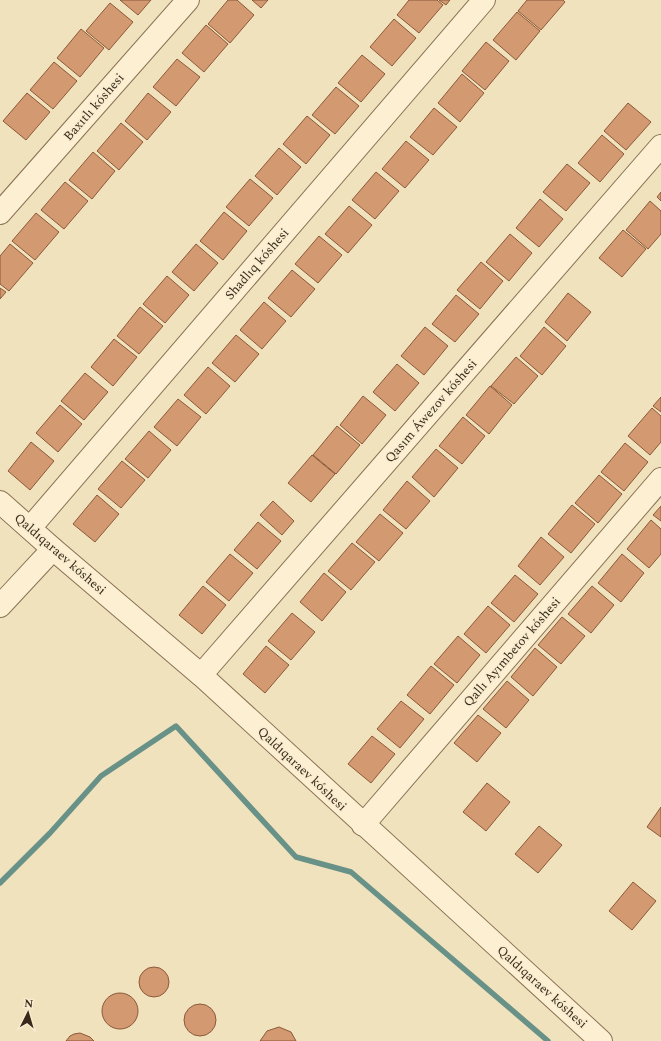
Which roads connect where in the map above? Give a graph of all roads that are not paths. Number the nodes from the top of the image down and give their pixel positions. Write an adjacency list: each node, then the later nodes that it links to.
1 (188, 0): 4 (street, Baxıtlı kóshesi)
2 (484, 0): 7 (street, Shadlıq kóshesi)
3 (661, 146): 10 (street, Qasım Áwezov kóshesi)
4 (0, 213)
5 (661, 478): 11 (street, Qallı Ayımbetov kóshesi)
6 (0, 502): 7 (street, Qaldıqaraev kóshesi)
7 (30, 528): 8 (street, Qaldıqaraev kóshesi)
8 (53, 549): 9 (street); 10 (street, Qaldıqaraev kóshesi)
9 (0, 606)
10 (200, 676): 11 (street, Qaldıqaraev kóshesi)
11 (363, 825): 12 (street, Qaldıqaraev kóshesi)
12 (601, 1041)

